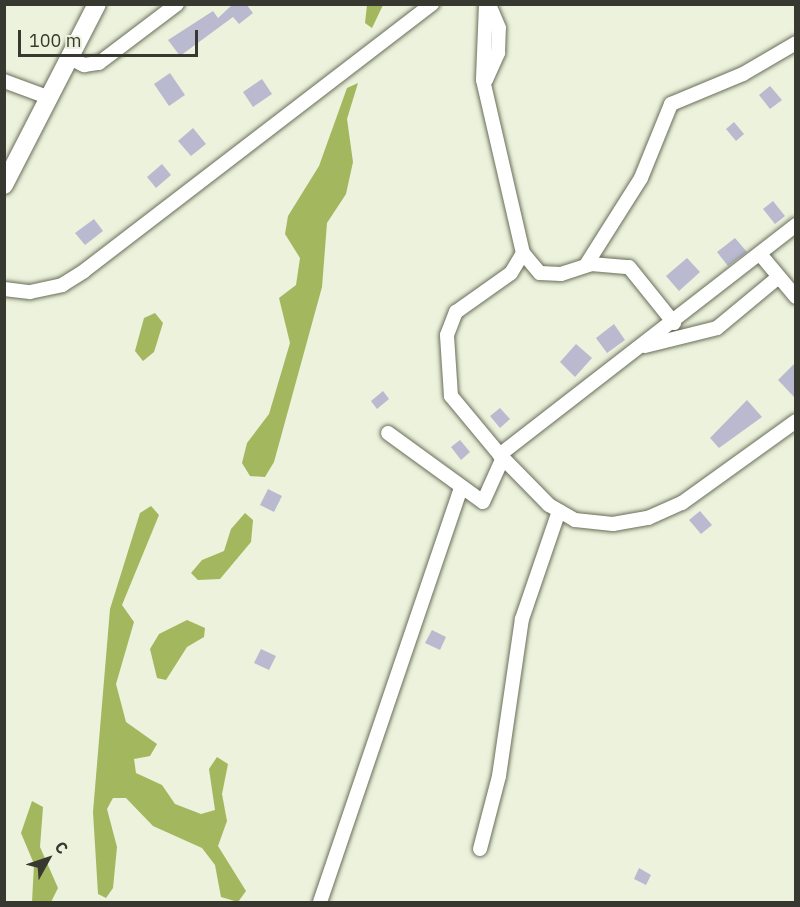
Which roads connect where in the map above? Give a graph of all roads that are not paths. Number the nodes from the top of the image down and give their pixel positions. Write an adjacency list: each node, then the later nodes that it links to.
1 (97, 4): 6 (street)
2 (177, 4): 6 (street)
3 (432, 4): 15 (street)
4 (488, 4): 11 (street)
5 (795, 43): 13 (street)
6 (70, 58): 8 (street)
7 (4, 81): 8 (street)
8 (50, 98): 9 (street)
9 (4, 185)
10 (795, 225): 12 (street)
11 (523, 253): 13 (street); 23 (street)
12 (760, 254): 14 (street); 17 (street)
13 (586, 265): 18 (street)
14 (776, 279): 16 (street); 19 (street)
15 (4, 289)
16 (795, 297)
17 (686, 313): 18 (street); 19 (street)
18 (674, 323): 20 (street)
19 (677, 339): 20 (street)
20 (640, 347): 23 (street)
21 (795, 421): 25 (street)
22 (388, 433): 24 (street)
23 (500, 458): 24 (street); 25 (street)
24 (461, 488): 27 (street)
25 (559, 511): 26 (street)
26 (480, 849)
27 (320, 903)

